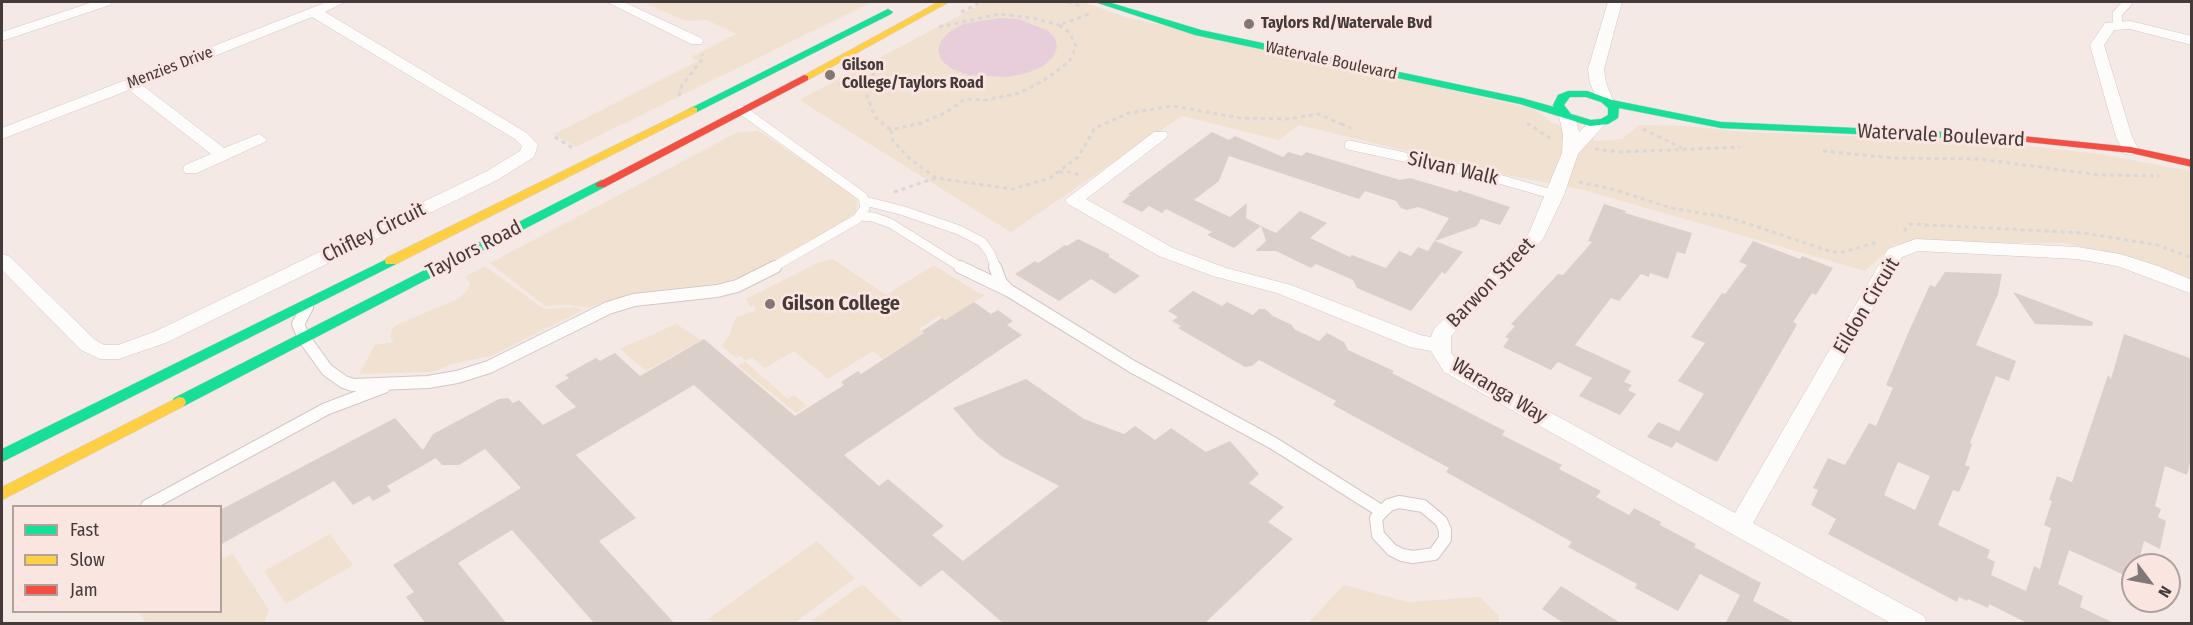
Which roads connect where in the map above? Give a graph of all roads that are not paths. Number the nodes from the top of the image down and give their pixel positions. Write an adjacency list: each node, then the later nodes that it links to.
1 (105, 2): 12 (street)
2 (338, 2): 10 (street, Menzies Drive)
3 (614, 2): 13 (street)
4 (944, 2): 19 (main road, Taylors Road)
5 (1143, 2): 17 (main road, Watervale Boulevard)
6 (1615, 2): 15 (street)
7 (2128, 2): 11 (lane)
8 (1098, 6): 20 (main road, Watervale Boulevard)
9 (898, 7): 23 (main road, Taylors Road)
10 (314, 12): 16 (street, Menzies Drive); 36 (street, Chifley Circuit)
11 (2118, 25): 14 (street); 28 (street)
12 (2, 37)
13 (696, 41)
14 (2192, 41)
15 (1596, 69): 17 (street); 18 (street)
16 (130, 83): 24 (street, Menzies Drive); 30 (street)
17 (1565, 96): 18 (main road, Watervale Boulevard); 20 (main road)
18 (1607, 101): 21 (main road, Watervale Boulevard); 22 (main road)
19 (742, 110): 23 (main road); 34 (lane); 40 (main road, Taylors Road)
20 (1566, 115): 22 (main road, Watervale Boulevard); 29 (street, Barwon Street)
21 (1688, 120): 22 (main road, Watervale Boulevard); 28 (main road, Watervale Boulevard)
22 (1601, 122): 29 (street, Barwon Street)
23 (663, 124): 39 (main road, Taylors Road)
24 (2, 134)
25 (1160, 135): 41 (street, Waranga Way)
26 (259, 139): 30 (street)
27 (1349, 144): 33 (lane, Silvan Walk)
28 (2131, 150): 31 (main road, Watervale Boulevard)
29 (1570, 153): 33 (street, Barwon Street)
30 (222, 155): 32 (street)
31 (2192, 164)
32 (191, 169)
33 (1558, 187): 41 (street, Barwon Street)
34 (865, 201): 35 (lane); 38 (lane)
35 (860, 216): 38 (lane); 42 (lane)
36 (2, 260)
37 (2192, 288): 47 (street, Eildon Circuit)
38 (1008, 290): 46 (lane)
39 (317, 298): 40 (lane); 43 (main road, Taylors Road)
40 (304, 338): 42 (lane); 44 (main road, Taylors Road)
41 (1441, 345): 47 (street, Waranga Way)
42 (396, 384): 45 (lane)
43 (2, 456)
44 (2, 494)
45 (151, 505)
46 (1381, 511): 46 (lane)
47 (1740, 526): 48 (street, Waranga Way)
48 (1915, 624)

